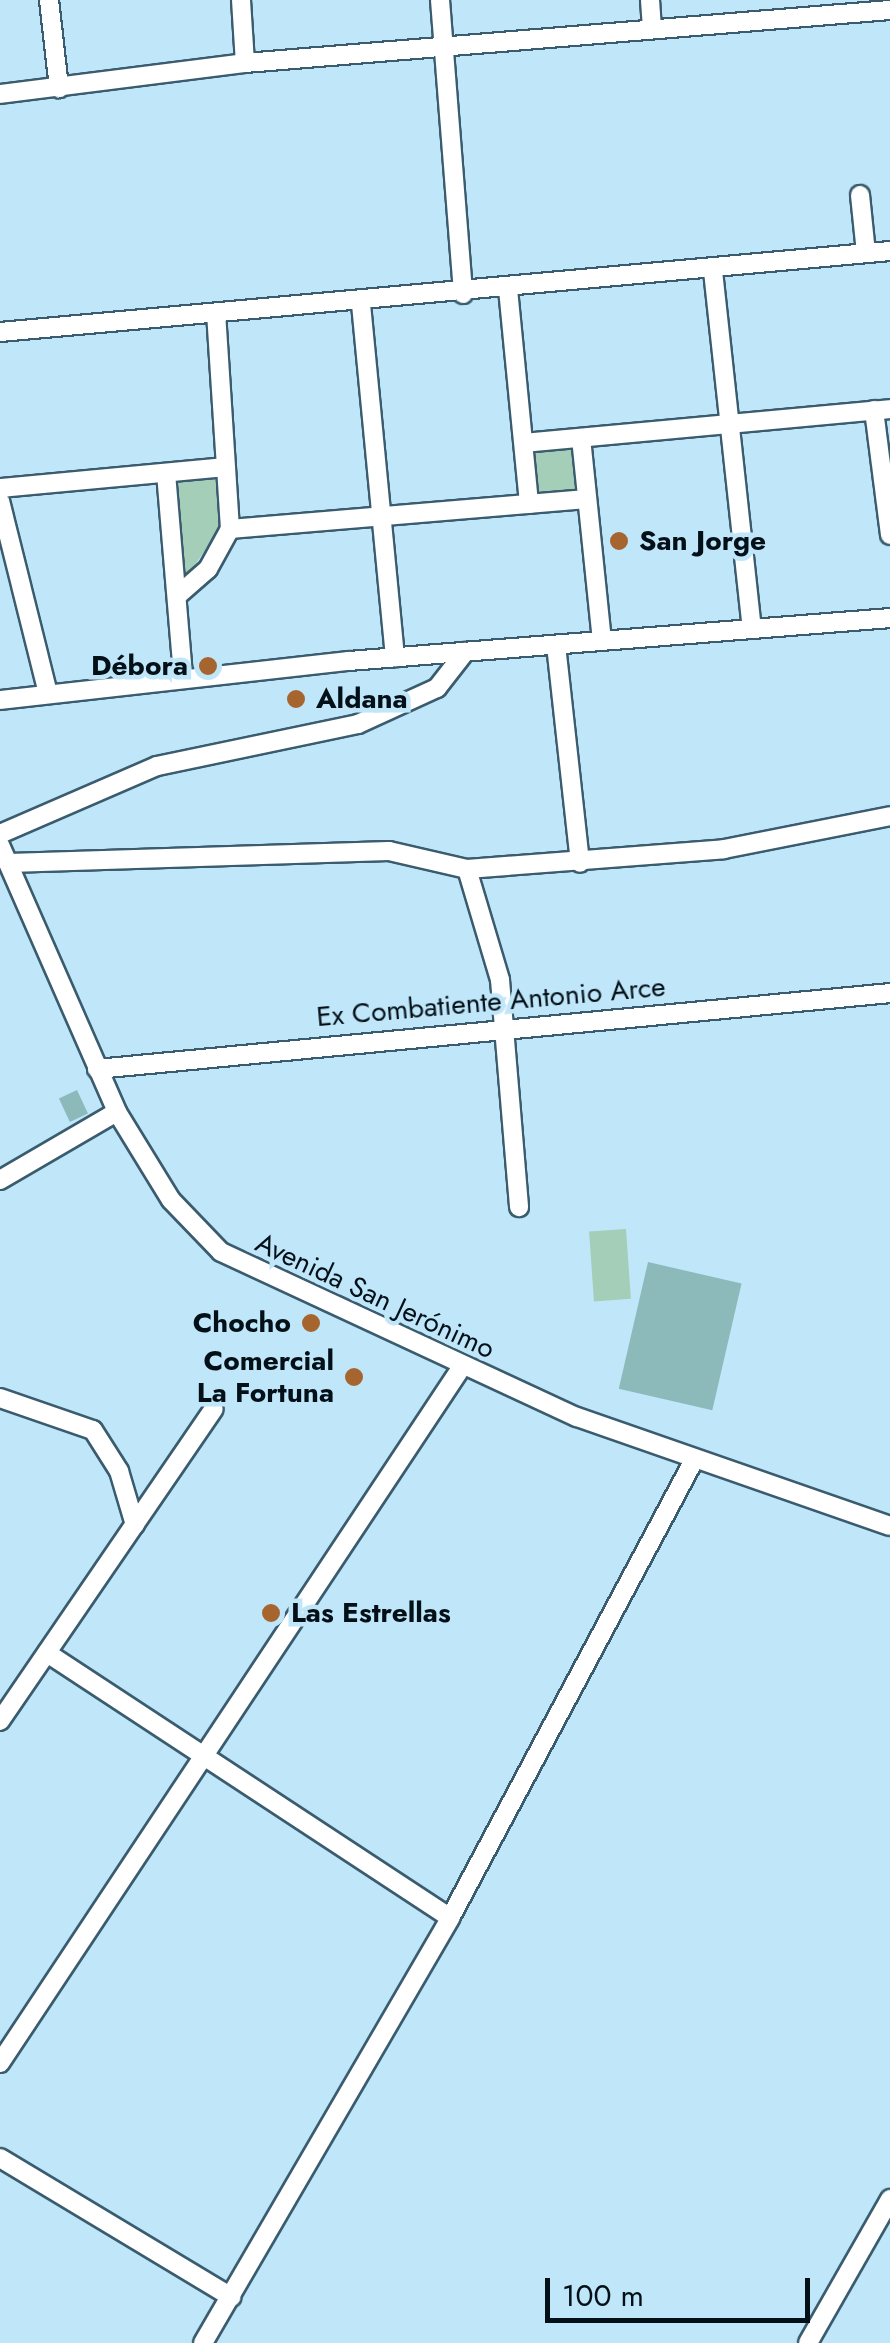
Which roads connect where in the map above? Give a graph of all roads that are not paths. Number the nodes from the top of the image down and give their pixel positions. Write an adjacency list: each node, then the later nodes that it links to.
1 (49, 0): 10 (street)
2 (240, 0): 9 (street)
3 (440, 0): 8 (street)
4 (650, 0): 7 (street)
5 (850, 7): 6 (street); 7 (street)
6 (890, 10)
7 (652, 29): 8 (street)
8 (444, 50): 9 (street); 17 (street)
9 (245, 63): 10 (street)
10 (60, 88): 11 (street)
11 (0, 94)
12 (860, 195): 14 (street)
13 (890, 251): 14 (street)
14 (866, 253): 15 (street)
15 (713, 271): 16 (street); 22 (street)
16 (508, 289): 17 (street); 24 (street)
17 (463, 294): 18 (street)
18 (362, 304): 19 (street); 32 (street)
19 (216, 314): 20 (street); 25 (street)
20 (0, 332)
21 (882, 410): 22 (street); 26 (street)
22 (730, 424): 23 (street); 37 (street)
23 (581, 438): 24 (street); 29 (street)
24 (524, 443): 31 (street)
25 (225, 467): 27 (street); 33 (street)
26 (886, 469): 34 (street)
27 (166, 472): 28 (street); 35 (street)
28 (0, 488)
29 (587, 499): 31 (street); 38 (street)
30 (0, 501): 43 (street)
31 (529, 504): 32 (street)
32 (382, 516): 33 (street); 41 (street)
33 (230, 529): 35 (street)
34 (890, 535)
35 (177, 596): 42 (street)
36 (890, 618): 37 (street)
37 (752, 630): 38 (street)
38 (602, 641): 39 (street)
39 (556, 645): 40 (street); 49 (street)
40 (466, 652): 41 (street); 46 (street)
41 (395, 657): 42 (street)
42 (183, 676): 43 (street)
43 (48, 693): 44 (street)
44 (0, 700)
45 (890, 816): 49 (street)
46 (0, 834)
47 (0, 845): 48 (street, Avenida San Jerónimo)
48 (9, 863): 50 (street); 53 (street, Avenida San Jerónimo)
49 (580, 863): 50 (street)
50 (467, 870): 52 (street)
51 (890, 993): 52 (street, Ex Combatiente Antonio Arce)
52 (504, 1027): 53 (street, Ex Combatiente Antonio Arce); 56 (street)
53 (96, 1069): 54 (street, Avenida San Jerónimo)
54 (117, 1112): 55 (street); 57 (street, Avenida San Jerónimo)
55 (0, 1180)
56 (519, 1207)
57 (461, 1368): 60 (street, Avenida San Jerónimo); 65 (street)
58 (0, 1398): 61 (street)
59 (214, 1409): 61 (street)
60 (694, 1460): 62 (street, Avenida San Jerónimo); 66 (street)
61 (135, 1524): 63 (street)
62 (890, 1526)
63 (47, 1653): 64 (street); 65 (street)
64 (0, 1721)
65 (202, 1756): 66 (street); 67 (street)
66 (450, 1918): 70 (street)
67 (0, 2063)
68 (0, 2158): 70 (street)
69 (890, 2199): 72 (street)
70 (231, 2297): 71 (street)
71 (204, 2343)
72 (808, 2343)

